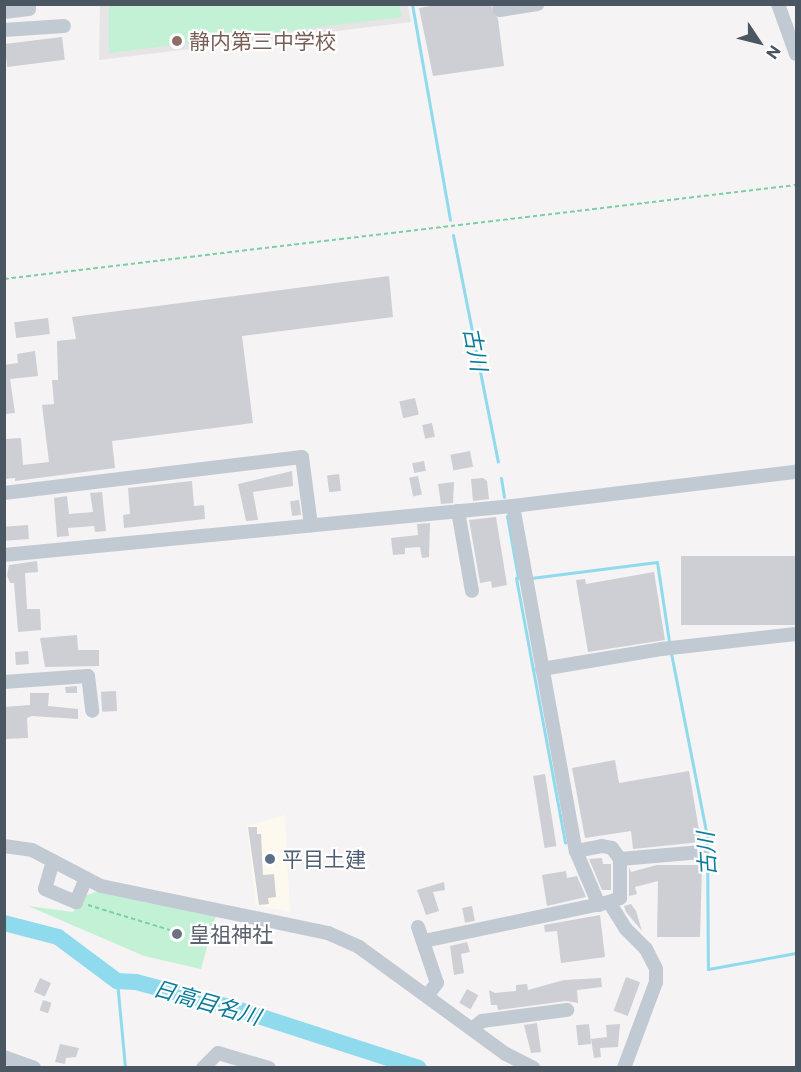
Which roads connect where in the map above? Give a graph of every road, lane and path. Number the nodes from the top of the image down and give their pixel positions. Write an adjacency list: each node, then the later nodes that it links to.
1 (499, 4): 2 (street)
2 (538, 4)
3 (778, 4): 9 (street)
4 (29, 7): 5 (street); 7 (street)
5 (4, 12)
6 (64, 26): 7 (street)
7 (29, 28): 8 (street)
8 (4, 30)
9 (796, 54)
10 (796, 185): 11 (path)
11 (4, 279)
12 (796, 472): 14 (street)
13 (4, 493): 16 (street)
14 (513, 506): 15 (street); 20 (street)
15 (458, 511): 16 (street); 18 (street)
16 (311, 525): 17 (street)
17 (4, 555)
18 (472, 591)
19 (796, 634): 20 (street)
20 (542, 669): 24 (street)
21 (4, 682): 22 (street)
22 (92, 711)
23 (4, 846): 27 (street)
24 (576, 851): 26 (street); 30 (street)
25 (702, 852): 26 (street)
26 (620, 859): 30 (street)
27 (53, 861): 28 (street); 29 (street)
28 (86, 879): 29 (street); 34 (street)
29 (76, 902): 32 (path)
30 (604, 903): 33 (street); 42 (street)
31 (418, 927): 33 (street)
32 (170, 930)
33 (424, 941): 34 (street)
34 (427, 996): 36 (street)
35 (567, 1010): 36 (street)
36 (472, 1029): 41 (street)
37 (4, 1057): 38 (street)
38 (34, 1068)
39 (203, 1068): 40 (street)
40 (269, 1068)
41 (534, 1068)
42 (624, 1068)

